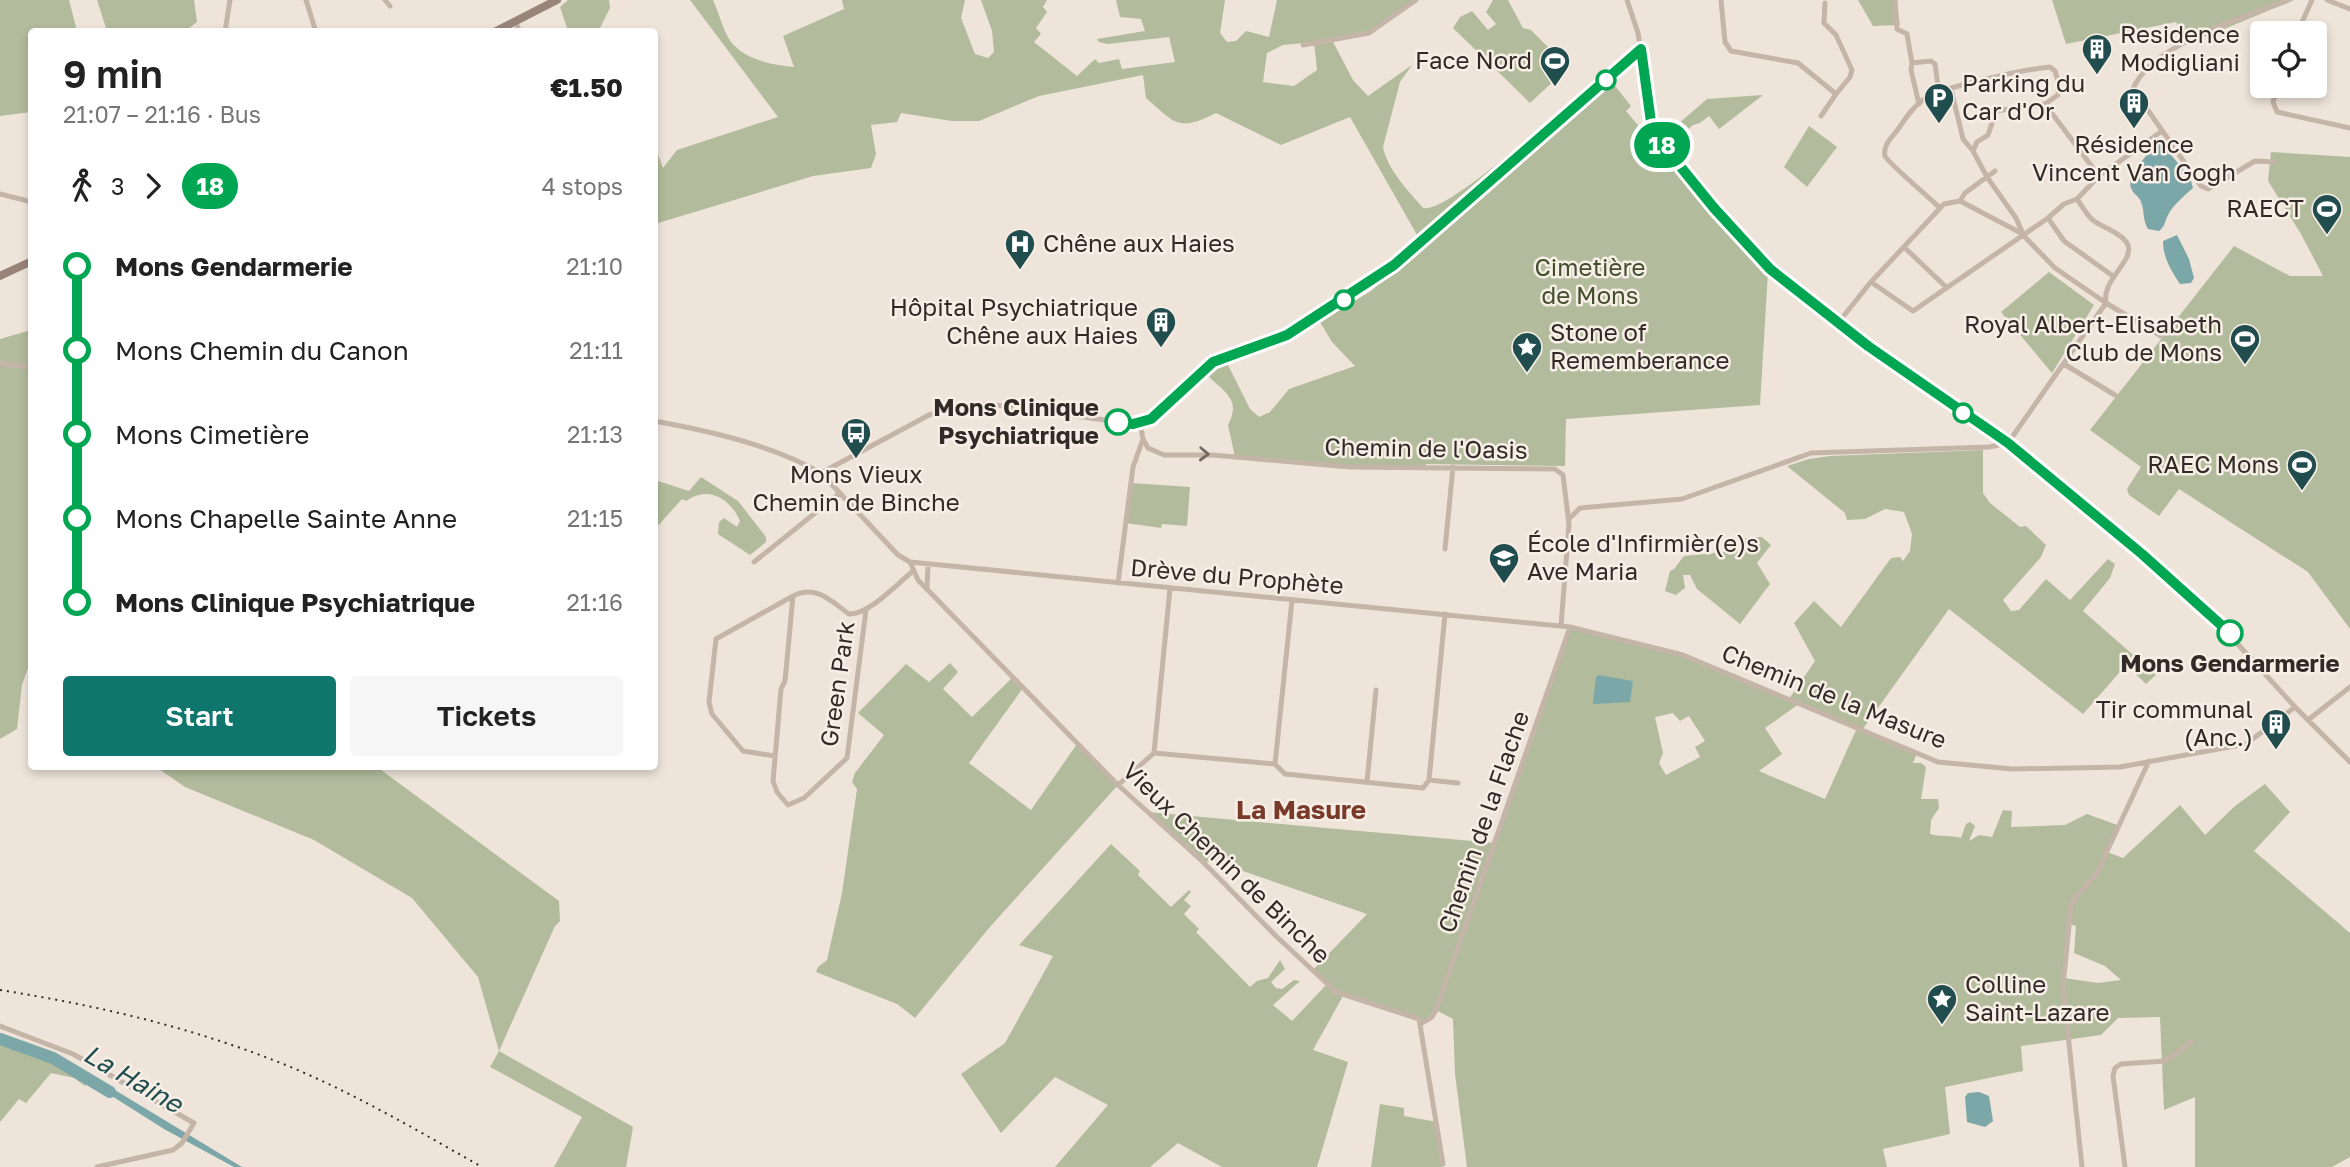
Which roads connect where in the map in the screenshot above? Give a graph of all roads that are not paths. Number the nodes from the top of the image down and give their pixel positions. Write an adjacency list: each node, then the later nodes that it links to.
1 (230, 0): 17 (street)
2 (306, 0): 18 (street)
3 (385, 0): 13 (street)
4 (558, 0): 15 (main road)
5 (1416, 0): 21 (street)
6 (1627, 0): 22 (street)
7 (1721, 0): 26 (street)
8 (1895, 0): 23 (street)
9 (2289, 0): 32 (street)
10 (2312, 0): 16 (street)
11 (2327, 0): 14 (street)
12 (1825, 3): 26 (street)
13 (390, 6)
14 (2350, 9)
15 (515, 21): 19 (main road); 20 (street)
16 (2302, 21)
17 (226, 28)
18 (315, 28)
19 (502, 28)
20 (518, 28)
21 (1303, 45)
22 (1641, 49): 52 (street); 59 (street)
23 (1912, 63): 25 (street); 28 (street)
24 (1951, 89): 25 (street); 29 (street); 33 (street)
25 (1939, 93): 28 (street)
26 (1836, 94): 30 (street)
27 (2274, 98): 31 (street)
28 (1919, 104): 42 (street)
29 (2045, 104): 33 (street); 36 (street)
30 (1821, 116)
31 (2350, 128)
32 (2162, 131): 34 (street); 36 (street)
33 (1973, 151): 37 (street)
34 (2274, 162)
35 (1995, 171): 37 (street)
36 (2099, 176): 39 (street)
37 (1987, 177): 41 (street); 44 (street)
38 (0, 194): 40 (street)
39 (2077, 199): 43 (street); 48 (street)
40 (28, 201)
41 (1960, 201): 42 (street); 44 (street)
42 (1940, 208): 45 (street)
43 (2048, 218): 44 (street); 48 (street)
44 (2023, 234): 50 (street); 51 (street)
45 (1904, 247): 49 (street); 50 (street)
46 (28, 263): 47 (main road)
47 (0, 276)
48 (2113, 276): 51 (street)
49 (1871, 282): 50 (street); 52 (street)
50 (1946, 287)
51 (2106, 303): 53 (street); 55 (street)
52 (1838, 323): 61 (street)
53 (2161, 336)
54 (0, 363): 56 (street)
55 (2064, 364): 57 (street); 61 (street)
56 (28, 367)
57 (2115, 396)
58 (658, 422): 63 (street, Vieux Chemin de Binche)
59 (1140, 423): 60 (street); 63 (street)
60 (1143, 439): 62 (street, Chemin de l'Oasis, one-way to 62); 71 (street)
61 (2008, 443): 65 (street); 82 (street)
62 (1453, 467): 65 (street, Chemin de l'Oasis); 66 (street)
63 (821, 473): 64 (street, Vieux Chemin de Binche)
64 (840, 493): 67 (street); 68 (street, Vieux Chemin de Binche)
65 (1569, 524): 78 (street, Chemin de l'Oasis)
66 (1445, 549)
67 (754, 562)
68 (910, 562): 69 (street, Drève du Prophète); 70 (street, Vieux Chemin de Binche)
69 (928, 565): 71 (street, Drève du Prophète); 73 (street)
70 (914, 571): 73 (street, Vieux Chemin de Binche); 76 (street, Green Park)
71 (1118, 583): 72 (street, Drève du Prophète)
72 (1170, 588): 75 (street, Drève du Prophète); 84 (street)
73 (928, 590): 92 (street, Vieux Chemin de Binche)
74 (793, 596): 76 (street, Green Park); 85 (street, Green Park); 85 (street)
75 (1292, 600): 77 (street, Drève du Prophète); 88 (street)
76 (866, 610): 85 (street, Green Park)
77 (1446, 614): 78 (street, Drève du Prophète); 89 (street)
78 (1561, 626): 79 (street, Chemin de la Masure)
79 (1570, 627): 86 (street, Chemin de la Masure); 93 (street, Chemin de la Flache)
80 (2350, 687): 83 (street)
81 (1376, 690): 90 (street)
82 (2295, 708): 83 (street); 86 (street, Chemin de la Masure)
83 (2308, 720): 87 (street)
84 (1154, 752): 88 (street); 92 (street)
85 (775, 756)
86 (2149, 761): 98 (street)
87 (2350, 762)
88 (1275, 764): 90 (street)
89 (1430, 780): 90 (street); 91 (street)
90 (1367, 782)
91 (1458, 783)
92 (1118, 785): 93 (street, Vieux Chemin de Binche)
93 (1422, 1023): 96 (street)
94 (0, 1026): 97 (street)
95 (2191, 1042): 99 (street)
96 (1443, 1164)
97 (97, 1167)
98 (2082, 1167)
99 (2125, 1167)

